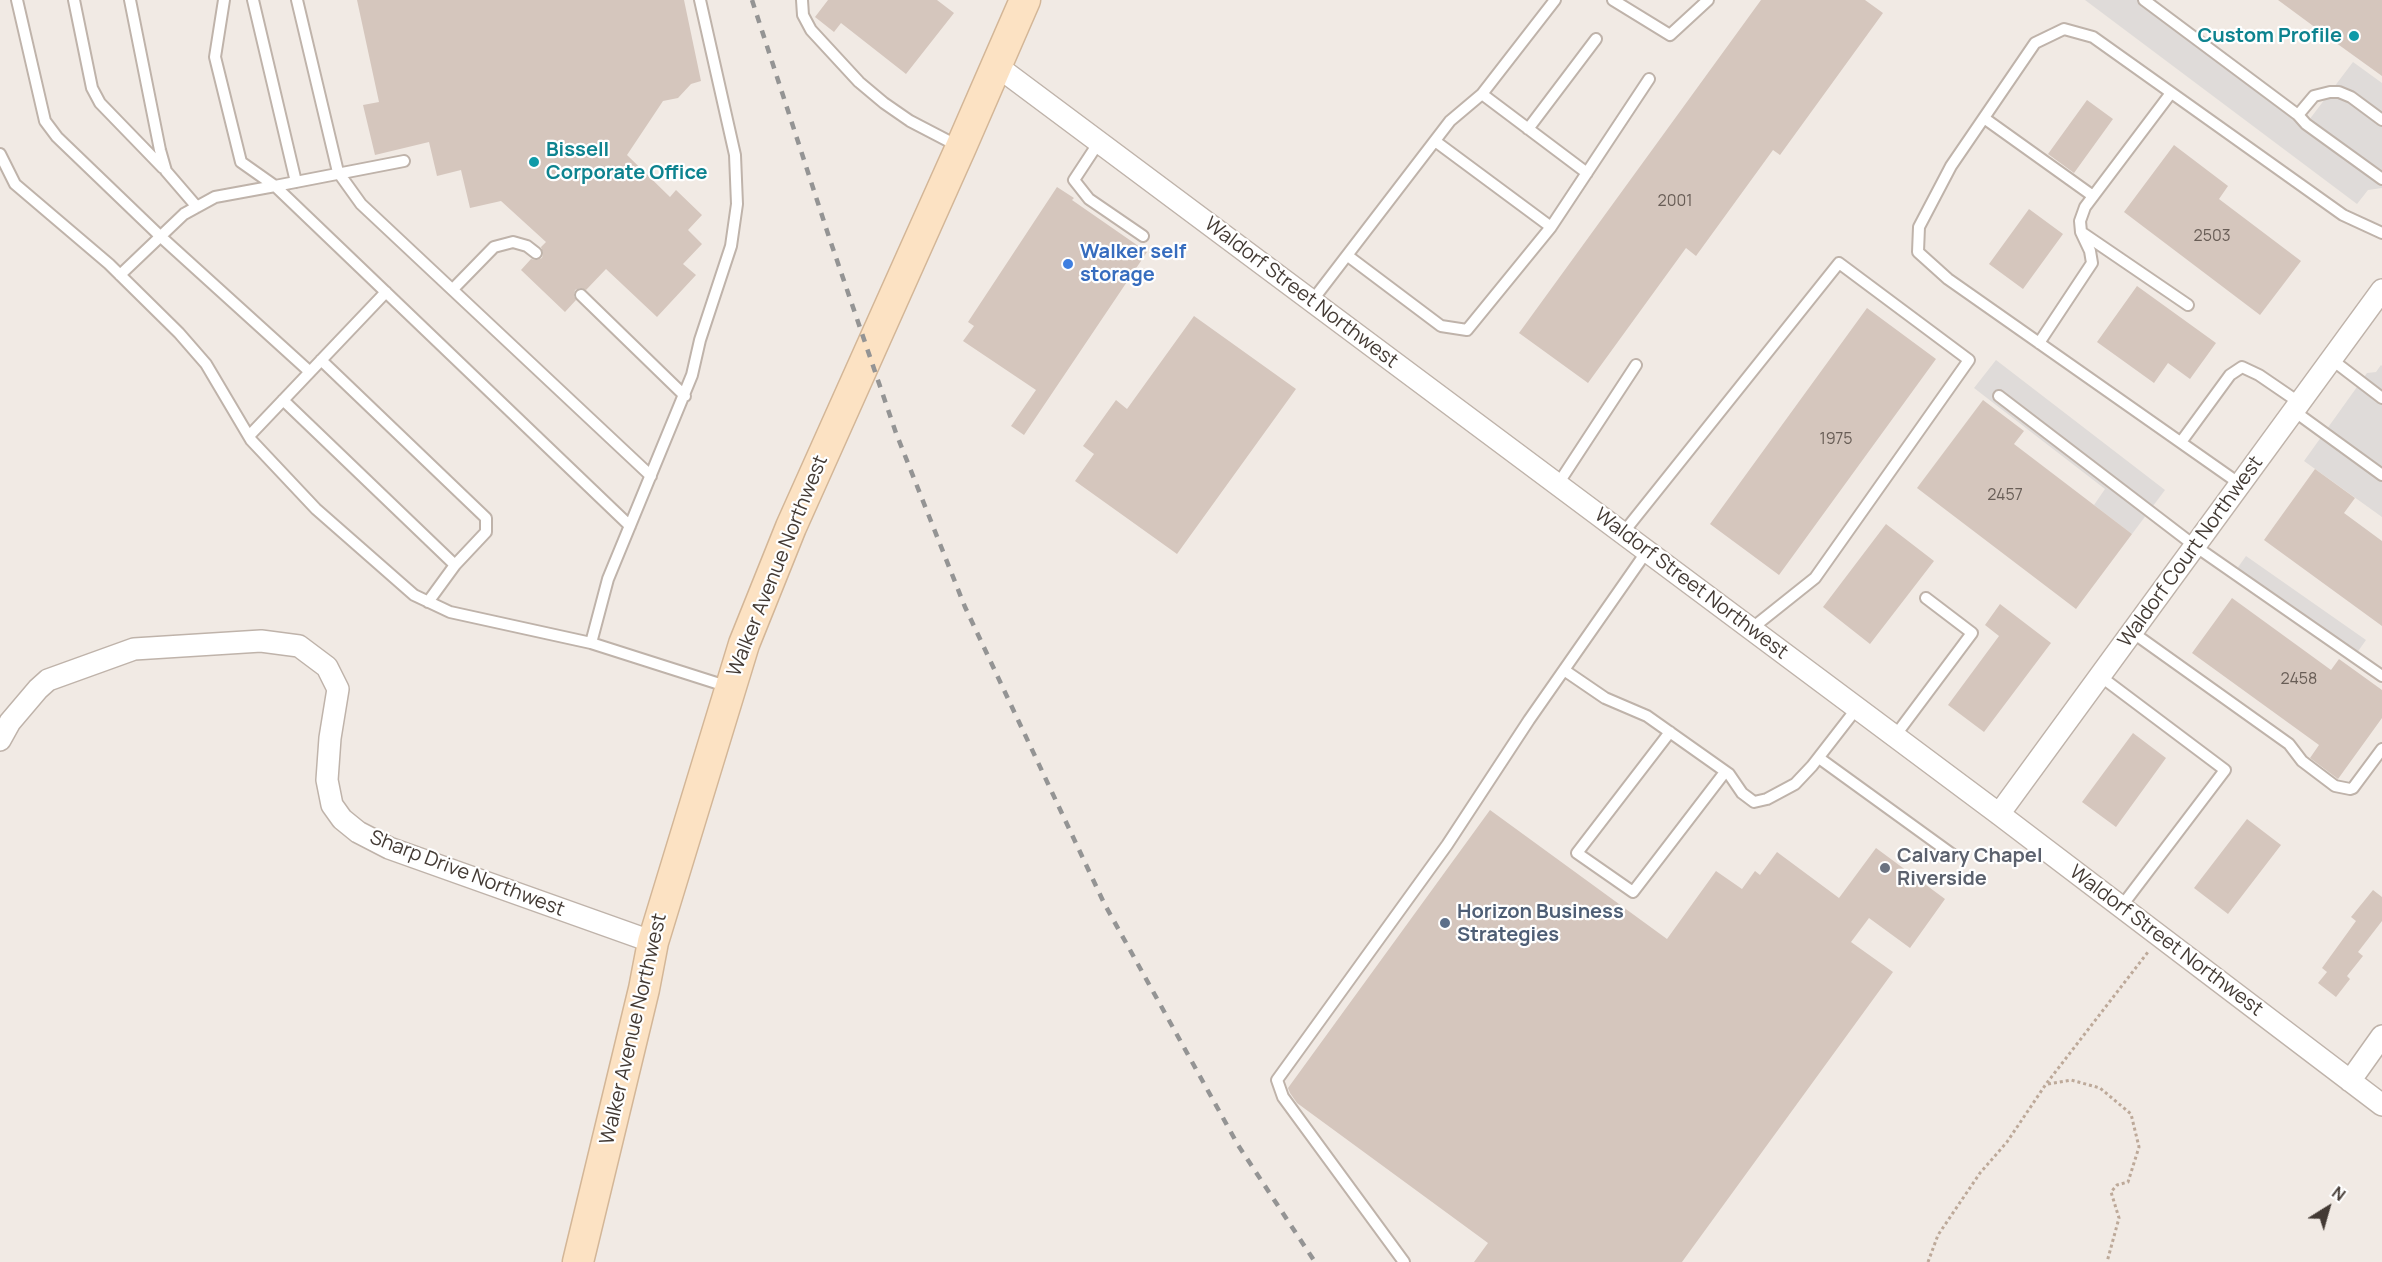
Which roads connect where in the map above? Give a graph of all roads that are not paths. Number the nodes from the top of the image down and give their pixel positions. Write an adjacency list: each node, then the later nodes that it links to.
1 (17, 0): 40 (lane)
2 (74, 0): 29 (lane)
3 (130, 0): 29 (lane)
4 (236, 0): 14 (lane)
5 (253, 0): 33 (lane)
6 (297, 0): 30 (lane)
7 (700, 0): 56 (lane)
8 (802, 0): 26 (lane)
9 (1024, 0): 16 (main road, Walker Avenue Northwest)
10 (1555, 0): 18 (lane)
11 (1613, 0): 12 (lane)
12 (1708, 0)
13 (2144, 0): 20 (lane)
14 (223, 1): 34 (lane)
15 (1596, 39): 23 (lane)
16 (996, 66): 25 (street, Waldorf Street Northwest); 26 (main road, Walker Avenue Northwest)
17 (1649, 79): 31 (lane)
18 (1482, 93): 23 (lane); 24 (lane)
19 (2171, 93): 21 (lane); 35 (lane); 39 (lane)
20 (2298, 115): 22 (lane); 32 (lane)
21 (1984, 118): 35 (lane); 51 (lane)
22 (2382, 120)
23 (1528, 129): 31 (lane)
24 (1435, 141): 37 (lane); 43 (lane)
25 (1099, 142): 41 (lane); 49 (street, Waldorf Street Northwest)
26 (961, 147): 80 (main road, Walker Avenue Northwest)
27 (0, 154): 44 (lane)
28 (404, 162): 30 (lane)
29 (166, 171): 36 (lane)
30 (338, 172): 33 (lane); 45 (lane)
31 (1587, 173): 37 (lane)
32 (2382, 179)
33 (296, 182): 34 (lane)
34 (275, 186): 36 (lane); 47 (lane)
35 (2093, 196): 38 (lane)
36 (197, 207): 40 (lane)
37 (1551, 227): 43 (lane)
38 (2081, 232): 50 (lane); 51 (lane)
39 (2382, 233)
40 (160, 236): 44 (lane); 55 (lane)
41 (1143, 236)
42 (536, 253): 45 (lane)
43 (1348, 256): 49 (lane)
44 (120, 275): 61 (lane)
45 (453, 289): 64 (lane)
46 (2382, 290): 53 (street, Waldorf Court Northwest)
47 (386, 292): 52 (lane); 67 (lane)
48 (581, 295): 56 (lane)
49 (1312, 301): 65 (street, Waldorf Street Northwest)
50 (2188, 305)
51 (2039, 343): 62 (lane)
52 (321, 360): 55 (lane); 71 (lane)
53 (2331, 360): 58 (lane); 60 (street, Waldorf Court Northwest)
54 (1636, 365): 65 (lane)
55 (310, 372): 59 (lane)
56 (685, 396): 64 (lane)
57 (1999, 396): 69 (lane)
58 (2382, 398)
59 (283, 400): 61 (lane); 71 (lane)
60 (2297, 407): 62 (lane); 63 (lane); 66 (street, Waldorf Court Northwest)
61 (249, 436): 73 (lane)
62 (2181, 442): 66 (lane)
63 (2382, 475)
64 (651, 476): 67 (lane)
65 (1558, 484): 68 (street, Waldorf Street Northwest)
66 (2240, 484): 69 (street, Waldorf Court Northwest)
67 (630, 526): 76 (lane)
68 (1623, 533): 70 (street, Waldorf Street Northwest); 74 (lane)
69 (2195, 546): 75 (street, Waldorf Court Northwest); 79 (lane)
70 (1647, 551): 74 (street, Waldorf Street Northwest); 77 (lane)
71 (455, 565): 73 (lane)
72 (1926, 598): 83 (lane)
73 (428, 602): 76 (lane)
74 (1751, 629): 81 (street, Waldorf Street Northwest)
75 (2132, 632): 78 (street, Waldorf Court Northwest); 85 (lane)
76 (591, 643): 80 (lane)
77 (1564, 670): 82 (lane); 96 (lane)
78 (2100, 676): 88 (street, Waldorf Court Northwest); 90 (lane)
79 (2382, 676)
80 (729, 687): 91 (main road, Walker Avenue Northwest)
81 (1857, 708): 83 (street, Waldorf Street Northwest); 86 (lane)
82 (1670, 732): 87 (lane); 87 (lane)
83 (1895, 736): 88 (street, Waldorf Street Northwest)
84 (0, 740): 91 (street, Sharp Drive Northwest)
85 (2382, 749)
86 (1819, 758): 87 (lane); 89 (lane)
87 (1725, 772)
88 (1999, 814): 90 (street, Waldorf Street Northwest)
89 (1953, 855)
90 (2121, 907): 93 (street, Waldorf Street Northwest)
91 (652, 942): 95 (main road, Walker Avenue Northwest)
92 (2382, 1036): 93 (street)
93 (2350, 1081): 94 (street, Waldorf Street Northwest)
94 (2382, 1105)
95 (578, 1262)
96 (1404, 1262)

